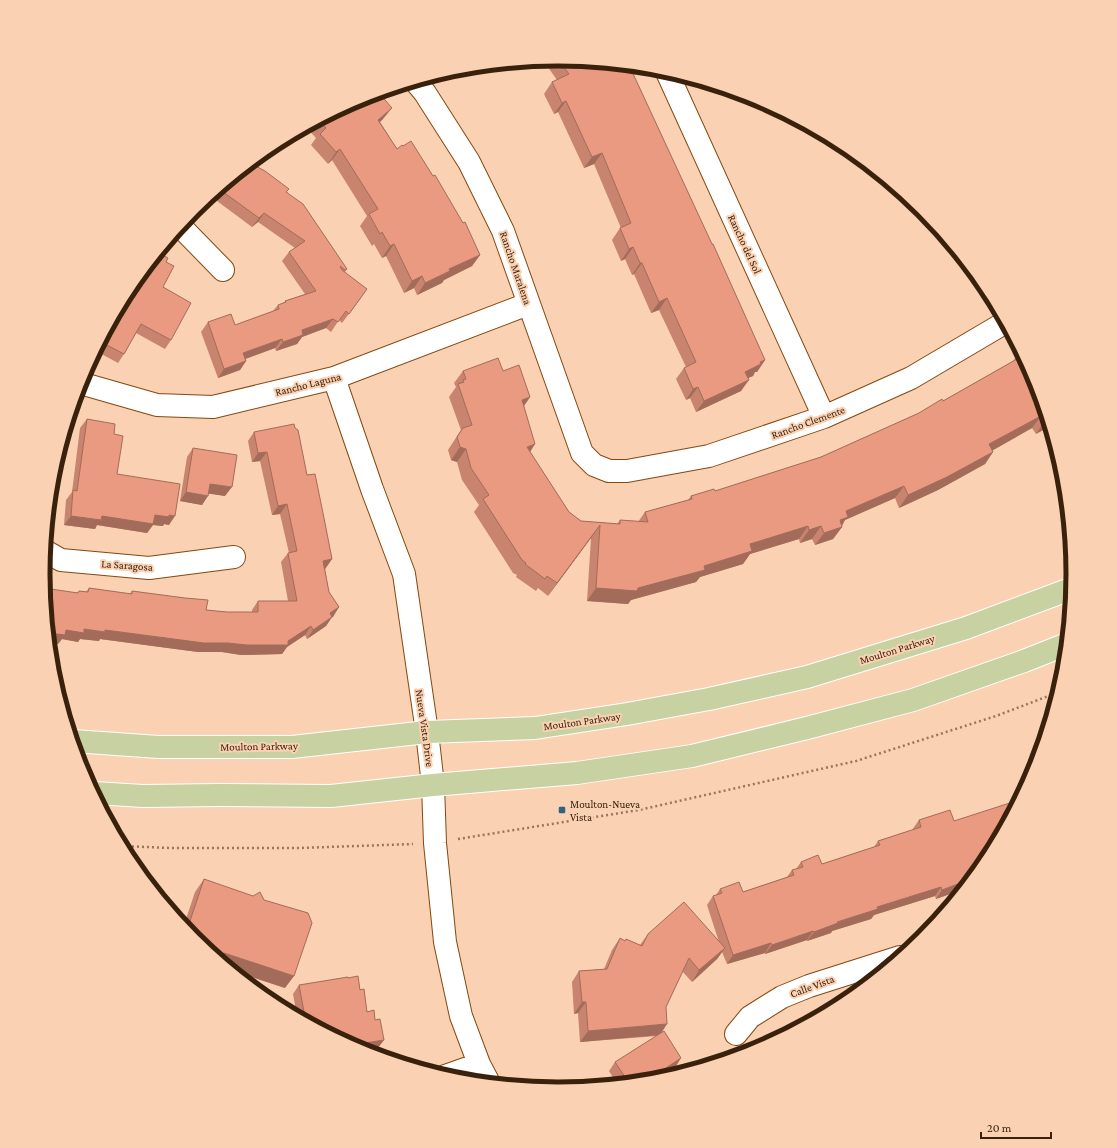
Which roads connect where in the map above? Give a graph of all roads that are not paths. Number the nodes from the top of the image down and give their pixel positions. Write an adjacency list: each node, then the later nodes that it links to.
1 (670, 78): 9 (street, Rancho del Sol)
2 (419, 85): 5 (street, Rancho Maralena)
3 (184, 230): 4 (street)
4 (223, 270)
5 (528, 304): 7 (street, Rancho Laguna); 10 (street, Rancho Maralena)
6 (1002, 325): 9 (street, Rancho Clemente)
7 (334, 378): 8 (street, Rancho Laguna); 15 (street, Nueva Vista Drive)
8 (87, 385)
9 (824, 418): 10 (street, Rancho Clemente)
10 (594, 465)
11 (51, 554): 12 (street, La Saragosa)
12 (234, 557)
13 (1067, 590): 15 (main road, Moulton Parkway)
14 (1062, 646): 17 (main road)
15 (427, 732): 16 (main road, Moulton Parkway); 17 (street, Nueva Vista Drive)
16 (79, 741)
17 (433, 785): 18 (main road); 21 (street, Nueva Vista Drive)
18 (100, 793)
19 (888, 961): 20 (street, Calle Vista)
20 (736, 1034)
21 (484, 1073): 22 (street)
22 (467, 1074)

